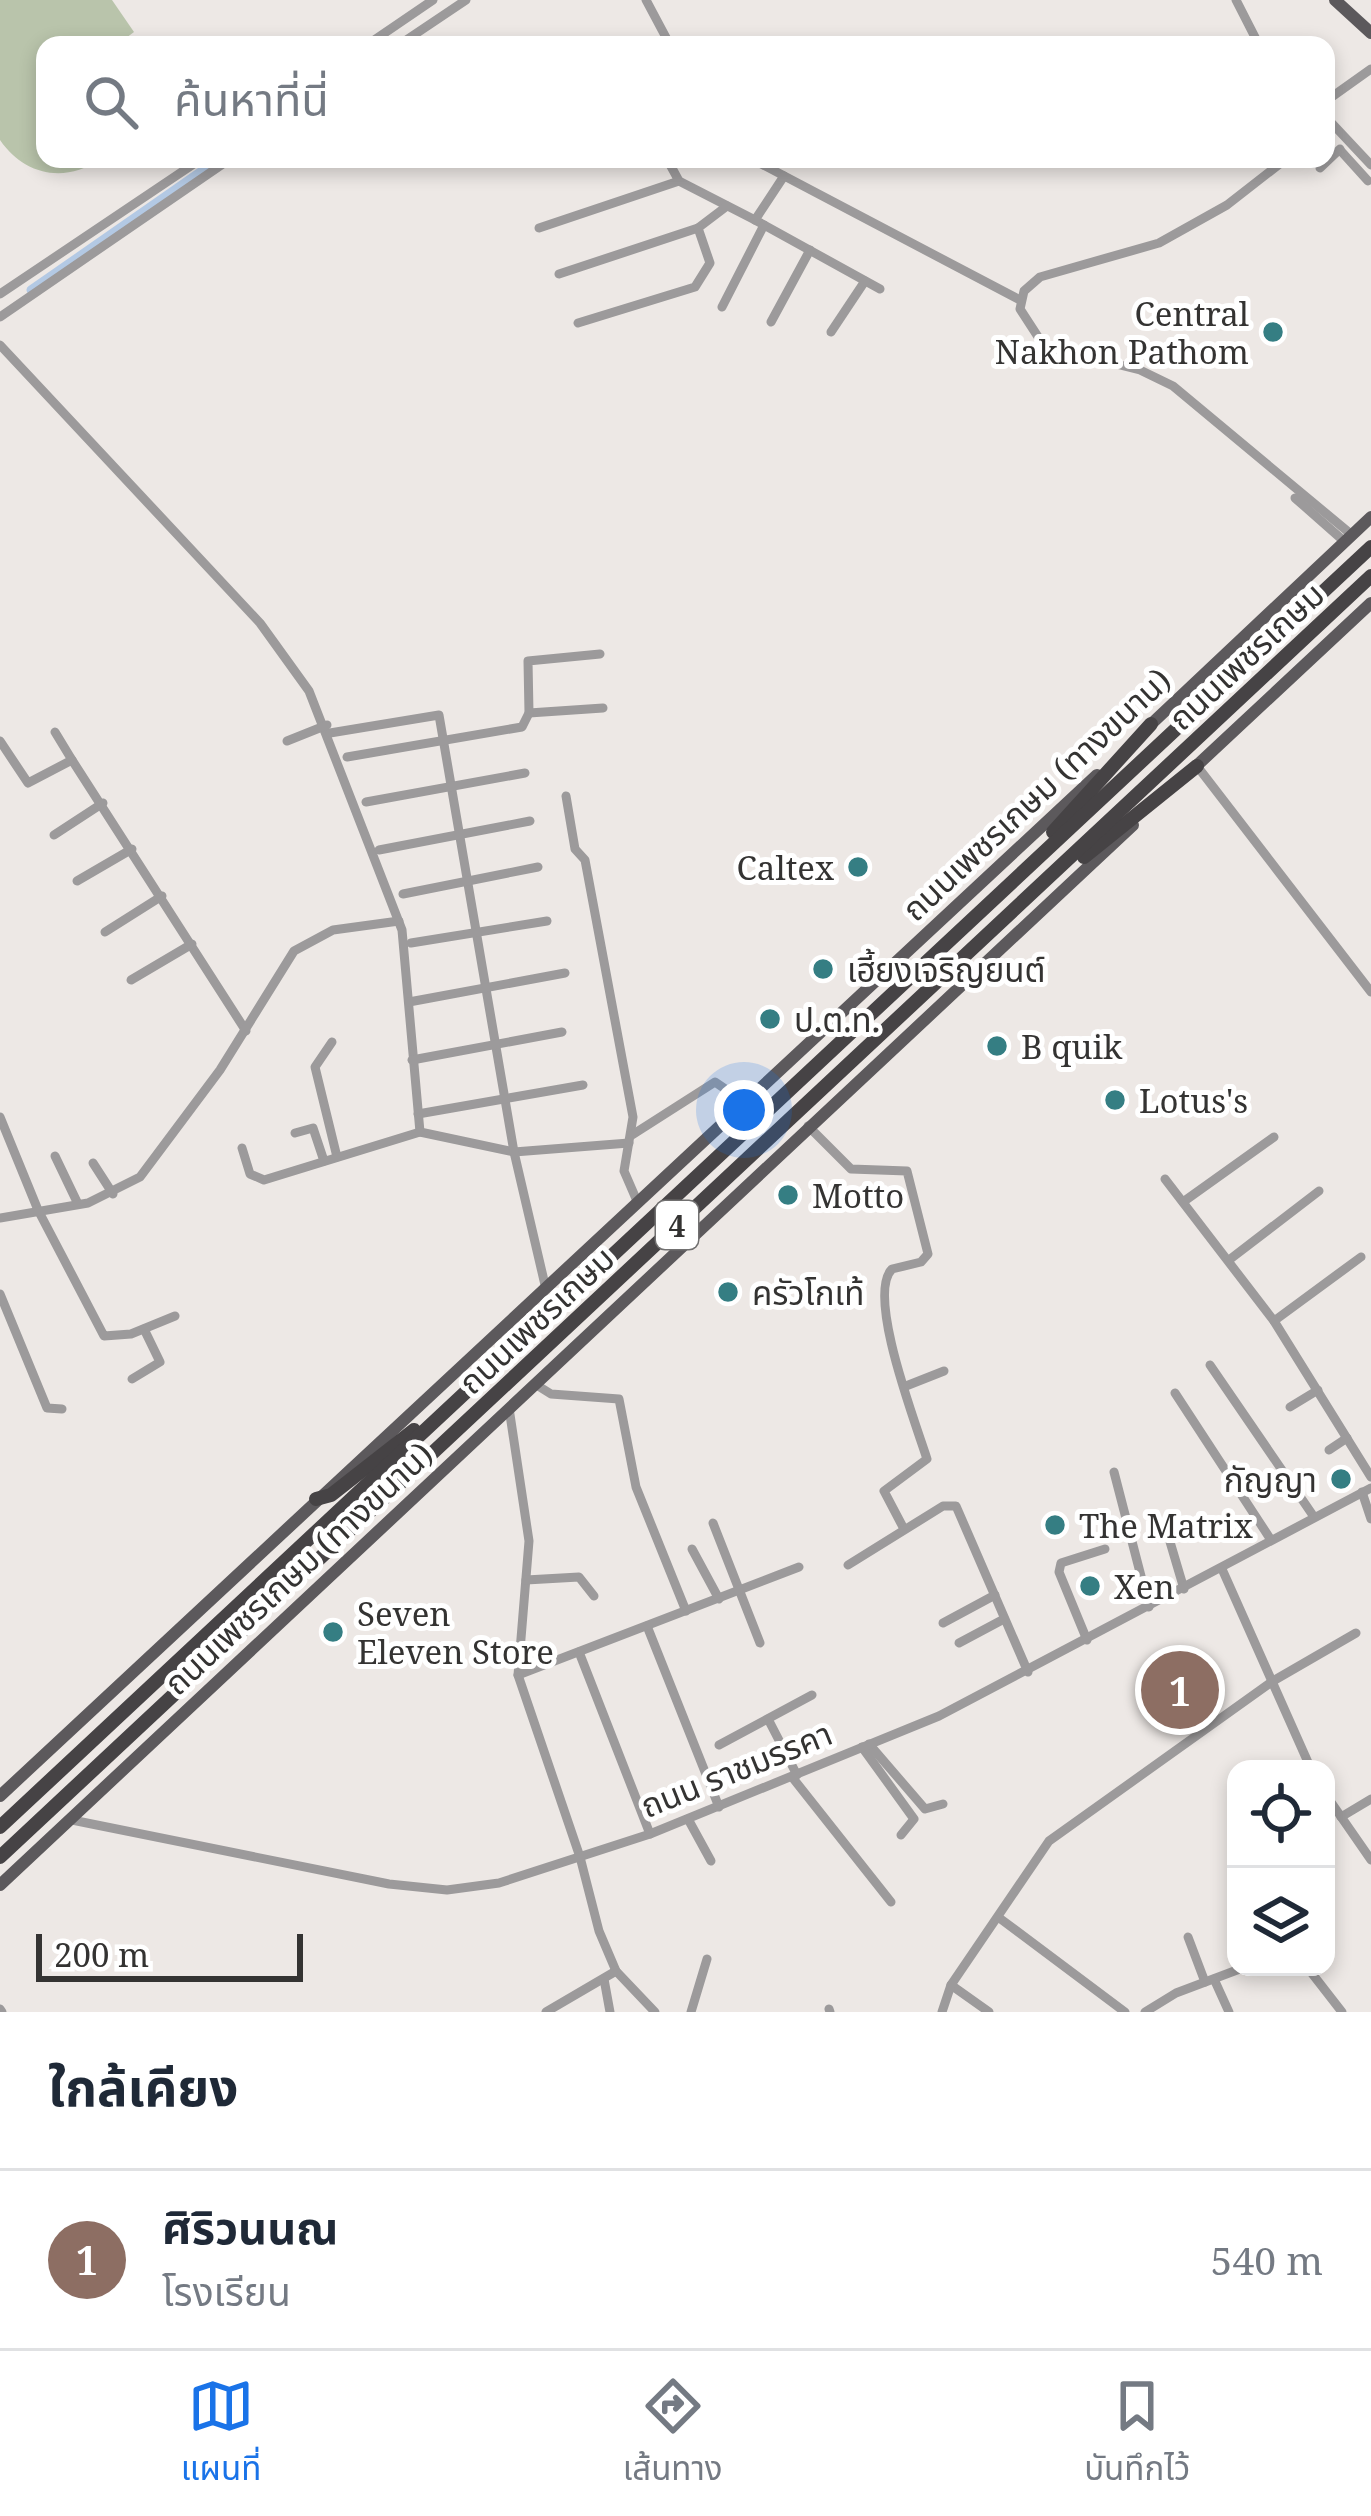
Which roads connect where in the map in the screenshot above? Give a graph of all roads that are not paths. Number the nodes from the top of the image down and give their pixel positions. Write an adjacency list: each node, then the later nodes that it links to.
1 (433, 0): 7 (street)
2 (466, 0): 8 (street)
3 (646, 0): 9 (street)
4 (1236, 0): 10 (street)
5 (1335, 0): 6 (main road)
6 (1371, 33)
7 (380, 36)
8 (412, 36)
9 (665, 36)
10 (1254, 36)
11 (1371, 69): 12 (street)
12 (1335, 95)
13 (1335, 127): 14 (street)
14 (1349, 142): 15 (street); 17 (street)
15 (1340, 149): 16 (street); 24 (street)
16 (1335, 154)
17 (1371, 165)
18 (188, 168): 34 (street)
19 (217, 168): 37 (street)
20 (672, 168): 25 (street)
21 (769, 168): 23 (street)
22 (1274, 168): 35 (street)
23 (784, 176): 27 (street); 35 (street)
24 (1368, 181)
25 (679, 182): 26 (street); 28 (street)
26 (727, 206): 27 (street); 29 (street)
27 (760, 223): 30 (street); 36 (street)
28 (539, 228)
29 (698, 228): 31 (street); 39 (street)
30 (810, 250): 32 (street); 38 (street)
31 (559, 274)
32 (866, 280): 33 (street); 40 (street)
33 (880, 289)
34 (0, 294)
35 (1021, 300): 43 (street)
36 (722, 307)
37 (0, 317)
38 (771, 322)
39 (578, 323)
40 (831, 332)
41 (0, 345): 51 (street)
42 (1371, 517): 43 (main road, ถนนเพชรเกษม (ทางขนาน) / 4)
43 (1348, 539): 50 (main road, ถนนเพชรเกษม (ทางขนาน) / 4)
44 (1371, 547): 74 (highway, ถนนเพชรเกษม / 4)
45 (1371, 576): 75 (highway, ถนนเพชรเกษม / 4)
46 (1371, 603): 58 (main road, ถนนเพชรเกษม (ทางขนาน) / 4)
47 (600, 654): 49 (street)
48 (603, 708): 49 (street)
49 (529, 713): 54 (street)
50 (1151, 724): 74 (highway); 94 (main road, ถนนเพชรเกษม (ทางขนาน) / 4)
51 (328, 729): 53 (street); 54 (street); 76 (street)
52 (55, 732): 57 (street)
53 (287, 741)
54 (442, 741): 56 (street); 60 (street)
55 (1, 747): 57 (street)
56 (347, 757)
57 (72, 760): 63 (street)
58 (1197, 766): 75 (highway); 85 (street); 97 (main road, ถนนเพชรเกษม (ทางขนาน) / 4)
59 (525, 773): 60 (street)
60 (450, 789): 62 (street); 66 (street)
61 (566, 796): 101 (street)
62 (366, 802)
63 (104, 803): 65 (street); 67 (street)
64 (530, 821): 66 (street)
65 (54, 835)
66 (459, 835): 68 (street); 71 (street)
67 (132, 849): 70 (street); 73 (street)
68 (379, 850)
69 (538, 867): 71 (street)
70 (77, 881)
71 (465, 883): 72 (street); 79 (street)
72 (403, 894)
73 (162, 896): 78 (street); 81 (street)
74 (988, 902): 133 (highway, ถนนเพชรเกษม / 4)
75 (1006, 919): 187 (highway, ถนนเพชรเกษม / 4)
76 (399, 920): 86 (street); 87 (street)
77 (547, 921): 79 (street)
78 (105, 932)
79 (476, 933): 80 (street); 84 (street)
80 (411, 943)
81 (192, 944): 83 (street); 87 (street)
82 (565, 973): 84 (street)
83 (131, 980)
84 (487, 988): 86 (street); 90 (street)
85 (1371, 992)
86 (409, 1002): 91 (street)
87 (245, 1031): 110 (street)
88 (562, 1033): 90 (street)
89 (332, 1042): 105 (street)
90 (495, 1045): 91 (street); 93 (street)
91 (412, 1060): 95 (street)
92 (583, 1085): 93 (street)
93 (506, 1099): 95 (street); 103 (street)
94 (743, 1101): 101 (street); 111 (main road, ถนนเพชรเกษม (ทางขนาน) / 4)
95 (418, 1114): 99 (street)
96 (0, 1118): 114 (street)
97 (808, 1126): 126 (main road, ถนนเพชรเกษม (ทางขนาน) / 4); 127 (street)
98 (296, 1132): 106 (street)
99 (420, 1132): 103 (street); 105 (street)
100 (1274, 1137): 112 (street)
101 (630, 1139): 103 (street); 111 (street)
102 (242, 1148): 106 (street)
103 (514, 1152): 118 (street)
104 (55, 1156): 113 (street)
105 (337, 1157): 106 (street)
106 (324, 1161)
107 (94, 1163): 110 (street)
108 (1165, 1179): 112 (street)
109 (1319, 1191): 117 (street)
110 (113, 1194): 113 (street)
111 (637, 1201): 118 (main road, ถนนเพชรเกษม (ทางขนาน) / 4)
112 (1183, 1202): 117 (street)
113 (78, 1204): 114 (street)
114 (38, 1210): 115 (street); 122 (street)
115 (0, 1218)
116 (1361, 1257): 121 (street)
117 (1229, 1260): 121 (street)
118 (545, 1285): 139 (main road, ถนนเพชรเกษม (ทางขนาน) / 4)
119 (0, 1294): 132 (street)
120 (175, 1316): 122 (street)
121 (1274, 1322): 128 (street)
122 (144, 1329): 125 (street)
123 (1210, 1365): 140 (street)
124 (944, 1371): 127 (street)
125 (133, 1379)
126 (535, 1384): 131 (main road, ถนนเพชรเกษม (ทางขนาน) / 4); 158 (street)
127 (906, 1386): 143 (street)
128 (1318, 1390): 130 (street); 134 (street)
129 (1174, 1394): 145 (street)
130 (1290, 1407)
131 (509, 1408): 151 (street); 183 (main road, ถนนเพชรเกษม (ทางขนาน) / 4)
132 (62, 1409)
133 (442, 1415): 139 (highway); 184 (highway, ถนนเพชรเกษม / 4)
134 (1347, 1438): 135 (street); 137 (street)
135 (1329, 1450)
136 (1114, 1472): 157 (street)
137 (1371, 1477)
138 (1366, 1490): 140 (street, ถนน ราชมรรคา); 141 (street)
139 (316, 1499): 176 (main road, ถนนเพชรเกษม (ทางขนาน) / 4)
140 (1312, 1514): 145 (street, ถนน ราชมรรคา)
141 (1371, 1519)
142 (713, 1523): 153 (street)
143 (904, 1529): 148 (street); 154 (street)
144 (1168, 1535): 152 (street)
145 (1271, 1540): 150 (street, ถนน ราชมรรคา)
146 (692, 1549): 156 (street)
147 (1105, 1549): 163 (street)
148 (848, 1564)
149 (799, 1567): 153 (street)
150 (1222, 1569): 152 (street, ถนน ราชมรรคา); 169 (street)
151 (526, 1580): 155 (street); 168 (street)
152 (1184, 1589): 157 (street, ถนน ราชมรรคา)
153 (741, 1590): 156 (street); 164 (street)
154 (995, 1594): 159 (street); 160 (street)
155 (594, 1596)
156 (719, 1599): 158 (street)
157 (1149, 1607): 163 (street, ถนน ราชมรรคา)
158 (686, 1612): 161 (street)
159 (1004, 1619): 165 (street); 167 (street)
160 (944, 1623)
161 (646, 1626): 166 (street); 179 (street)
162 (1356, 1633): 169 (street)
163 (1087, 1640): 167 (street, ถนน ราชมรรคา)
164 (760, 1643)
165 (958, 1643)
166 (579, 1652): 168 (street); 185 (street)
167 (1028, 1672): 173 (street, ถนน ราชมรรคา)
168 (518, 1675): 188 (street)
169 (1273, 1681): 174 (street); 193 (street)
170 (812, 1695): 171 (street)
171 (767, 1720): 172 (street); 175 (street)
172 (719, 1745)
173 (865, 1746): 175 (street, ถนน ราชมรรคา); 178 (street); 186 (street)
174 (1307, 1760)
175 (795, 1776): 179 (street, ถนน ราชมรรคา); 192 (street)
176 (0, 1796)
177 (1371, 1798): 181 (street)
178 (944, 1804)
179 (718, 1807): 182 (street, ถนน ราชมรรคา)
180 (1335, 1809): 181 (street)
181 (1341, 1817): 189 (street)
182 (688, 1819): 185 (street, ถนน ราชมรรคา); 190 (street)
183 (72, 1820): 188 (street, ถนน ราชมรรคา); 191 (main road, ถนนเพชรเกษม (ทางขนาน) / 4)
184 (0, 1827)
185 (650, 1834): 188 (street, ถนน ราชมรรคา)
186 (901, 1835)
187 (0, 1857)
188 (580, 1857): 196 (street)
189 (1371, 1860)
190 (711, 1861)
191 (0, 1885)
192 (891, 1902)
193 (998, 1917): 201 (street); 209 (street)
194 (1188, 1937): 200 (street)
195 (707, 1959): 206 (street)
196 (616, 1971): 199 (street); 205 (street)
197 (1227, 1974): 200 (street)
198 (1314, 1976): 202 (street)
199 (604, 1979): 203 (street); 204 (street)
200 (1209, 1980): 210 (street); 211 (street)
201 (951, 1985): 207 (street); 208 (street)
202 (1338, 2008): 212 (street)
203 (546, 2012)
204 (610, 2012)
205 (655, 2012)
206 (691, 2012)
207 (942, 2012)
208 (988, 2012)
209 (1124, 2012)
210 (1145, 2012)
211 (1229, 2012)
212 (1322, 2012)

